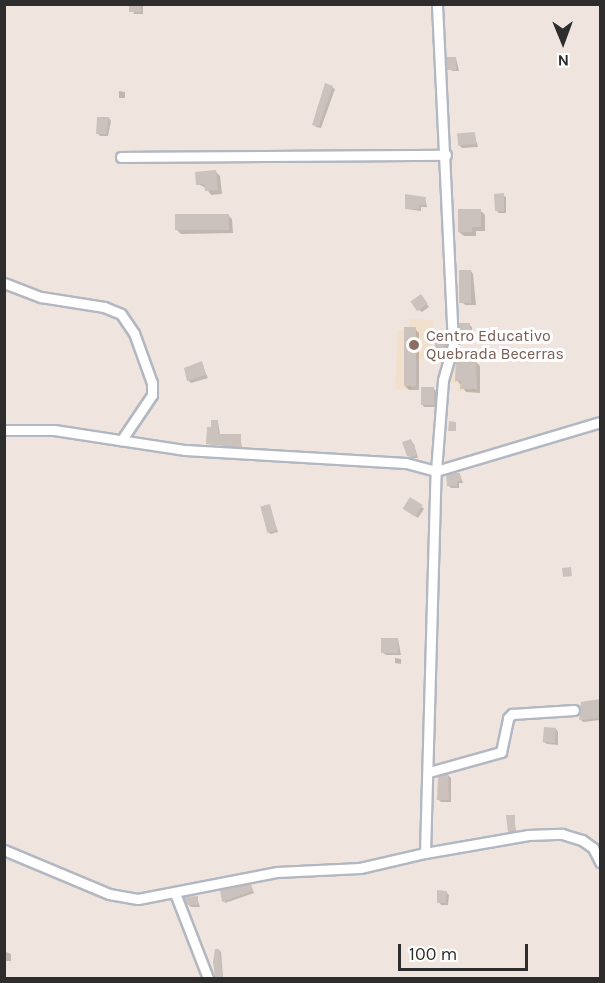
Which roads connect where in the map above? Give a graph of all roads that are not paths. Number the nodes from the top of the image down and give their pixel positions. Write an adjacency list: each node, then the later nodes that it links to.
1 (438, 4): 2 (street)
2 (446, 154): 3 (street); 8 (street)
3 (121, 157)
4 (4, 283): 7 (street)
5 (600, 422): 8 (street)
6 (4, 430): 7 (street)
7 (121, 441): 8 (street)
8 (435, 471): 10 (street)
9 (574, 710): 10 (street)
10 (429, 772): 12 (street)
11 (4, 850): 14 (street)
12 (425, 853): 13 (street); 14 (street)
13 (600, 862)
14 (175, 893): 15 (street)
15 (208, 978)

